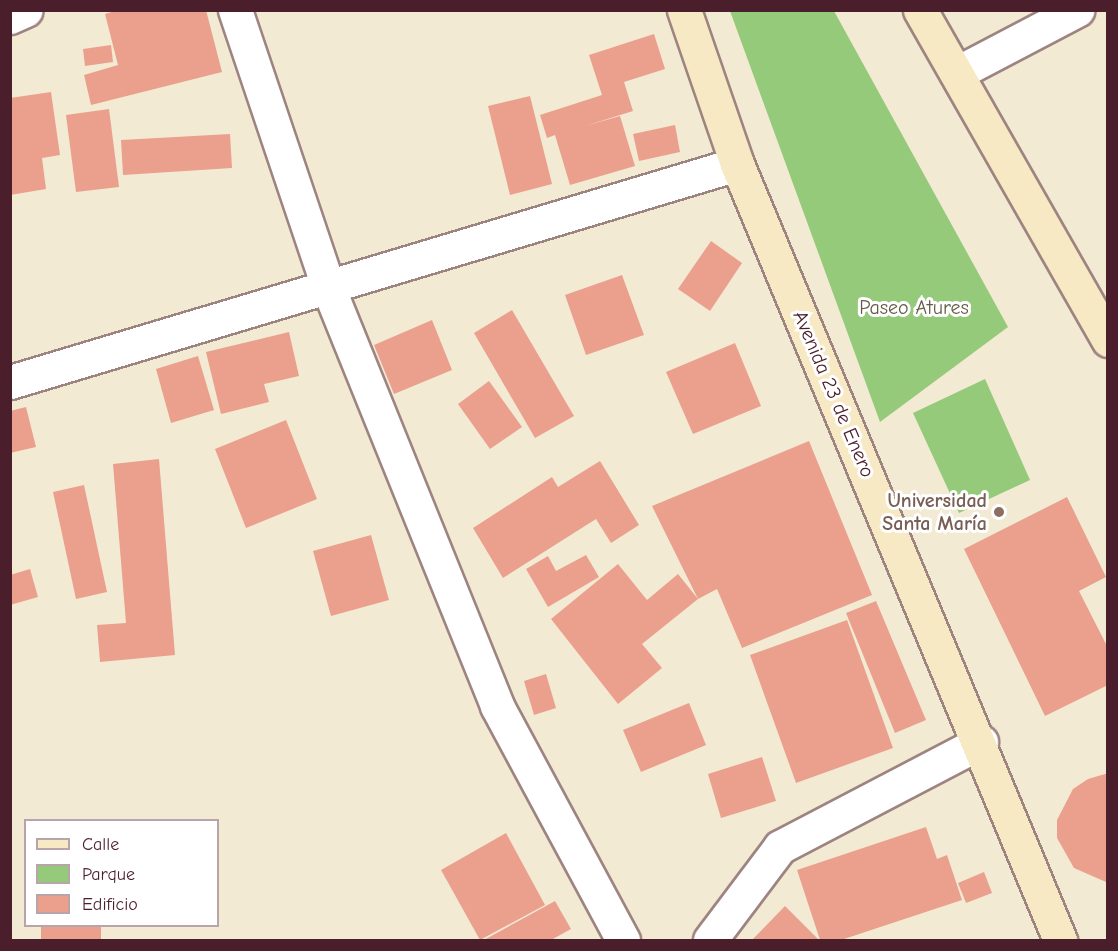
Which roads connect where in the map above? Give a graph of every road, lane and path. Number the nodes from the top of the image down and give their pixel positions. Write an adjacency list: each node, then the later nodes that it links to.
1 (26, 10): 6 (street)
2 (235, 10): 9 (street)
3 (684, 10): 8 (main road, Avenida 23 de Enero)
4 (920, 10): 7 (main road)
5 (1077, 10): 7 (street)
6 (10, 18)
7 (957, 73): 10 (main road)
8 (737, 164): 9 (street); 12 (main road, Avenida 23 de Enero)
9 (327, 287): 11 (street); 13 (street)
10 (1107, 340)
11 (10, 382)
12 (981, 742): 14 (street); 15 (main road, Avenida 23 de Enero)
13 (623, 940)
14 (710, 940)
15 (1060, 940)

